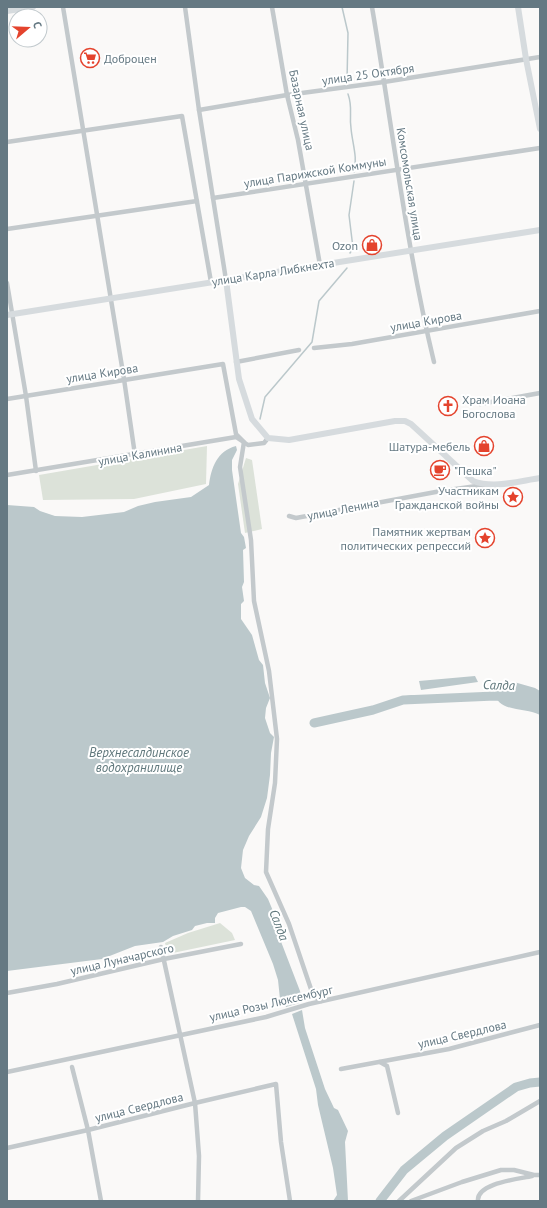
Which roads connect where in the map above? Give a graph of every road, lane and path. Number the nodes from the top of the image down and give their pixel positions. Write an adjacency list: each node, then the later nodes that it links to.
1 (33, 7): 7 (main road)
2 (63, 7): 14 (street)
3 (185, 7): 12 (street)
4 (272, 7): 11 (street, Базарная улица)
5 (372, 7): 10 (street, Комсомольская улица)
6 (518, 7): 9 (main road)
7 (7, 11)
8 (540, 57): 9 (street, улица 25 Октября)
9 (526, 59): 10 (street, улица 25 Октября); 13 (main road)
10 (384, 82): 11 (street, улица 25 Октября); 17 (street, Комсомольская улица)
11 (287, 95): 12 (street, улица 25 Октября); 18 (street, Базарная улица)
12 (199, 110): 19 (street)
13 (540, 129)
14 (83, 131): 15 (street); 20 (street); 21 (street)
15 (7, 142)
16 (540, 148): 17 (street, улица Парижской Коммуны)
17 (398, 169): 18 (street, улица Парижской Коммуны); 24 (street, Комсомольская улица)
18 (306, 184): 19 (street, улица Парижской Коммуны); 25 (street, Базарная улица)
19 (212, 198): 26 (street)
20 (197, 202): 21 (street); 27 (street)
21 (97, 216): 22 (street); 29 (street)
22 (7, 229)
23 (540, 230): 24 (main road, улица Карла Либкнехта)
24 (411, 251): 25 (main road, улица Карла Либкнехта); 32 (street, Комсомольская улица)
25 (320, 265): 26 (main road, улица Карла Либкнехта)
26 (226, 280): 27 (main road, улица Карла Либкнехта); 35 (main road)
27 (211, 282): 29 (main road, улица Карла Либкнехта)
28 (7, 283): 31 (street)
29 (110, 298): 31 (main road, улица Карла Либкнехта); 37 (street)
30 (540, 311): 32 (street, улица Кирова)
31 (10, 315): 39 (street)
32 (426, 332): 33 (street, улица Кирова); 36 (street, Комсомольская улица)
33 (314, 348)
34 (300, 350): 35 (street)
35 (236, 362): 42 (main road)
36 (434, 362)
37 (124, 379): 39 (street, улица Кирова); 43 (street, улица Кирова); 44 (street)
38 (540, 393): 41 (street)
39 (26, 396): 40 (street, улица Кирова); 45 (street)
40 (7, 399)
41 (480, 404)
42 (268, 438): 43 (street, улица Калинина); 48 (main road)
43 (244, 442): 44 (street, улица Калинина); 55 (street)
44 (135, 455): 45 (street, улица Калинина)
45 (36, 471): 46 (street, улица Калинина)
46 (7, 476)
47 (540, 478): 48 (main road, улица Ленина)
48 (484, 485): 49 (street, улица Ленина)
49 (289, 516)
50 (241, 944): 53 (street, улица Луначарского)
51 (161, 947): 53 (street)
52 (540, 952): 55 (street, улица Розы Люксембург)
53 (164, 959): 54 (street, улица Луначарского); 57 (street)
54 (7, 993)
55 (321, 1001): 57 (street, улица Розы Люксембург)
56 (540, 1025): 58 (street, улица Свердлова)
57 (181, 1034): 61 (street, улица Розы Люксембург); 63 (street)
58 (380, 1062): 60 (street, улица Свердлова); 64 (street)
59 (72, 1067): 65 (street)
60 (341, 1069)
61 (7, 1072)
62 (540, 1101): 72 (street)
63 (195, 1103): 65 (street, улица Свердлова); 70 (street); 71 (street, улица Свердлова)
64 (398, 1113)
65 (88, 1130): 66 (street, улица Свердлова); 69 (street)
66 (7, 1148)
67 (534, 1175): 68 (street); 73 (street); 74 (street)
68 (540, 1175)
69 (101, 1201)
70 (198, 1201)
71 (290, 1201)
72 (399, 1201)
73 (411, 1201)
74 (478, 1201)

